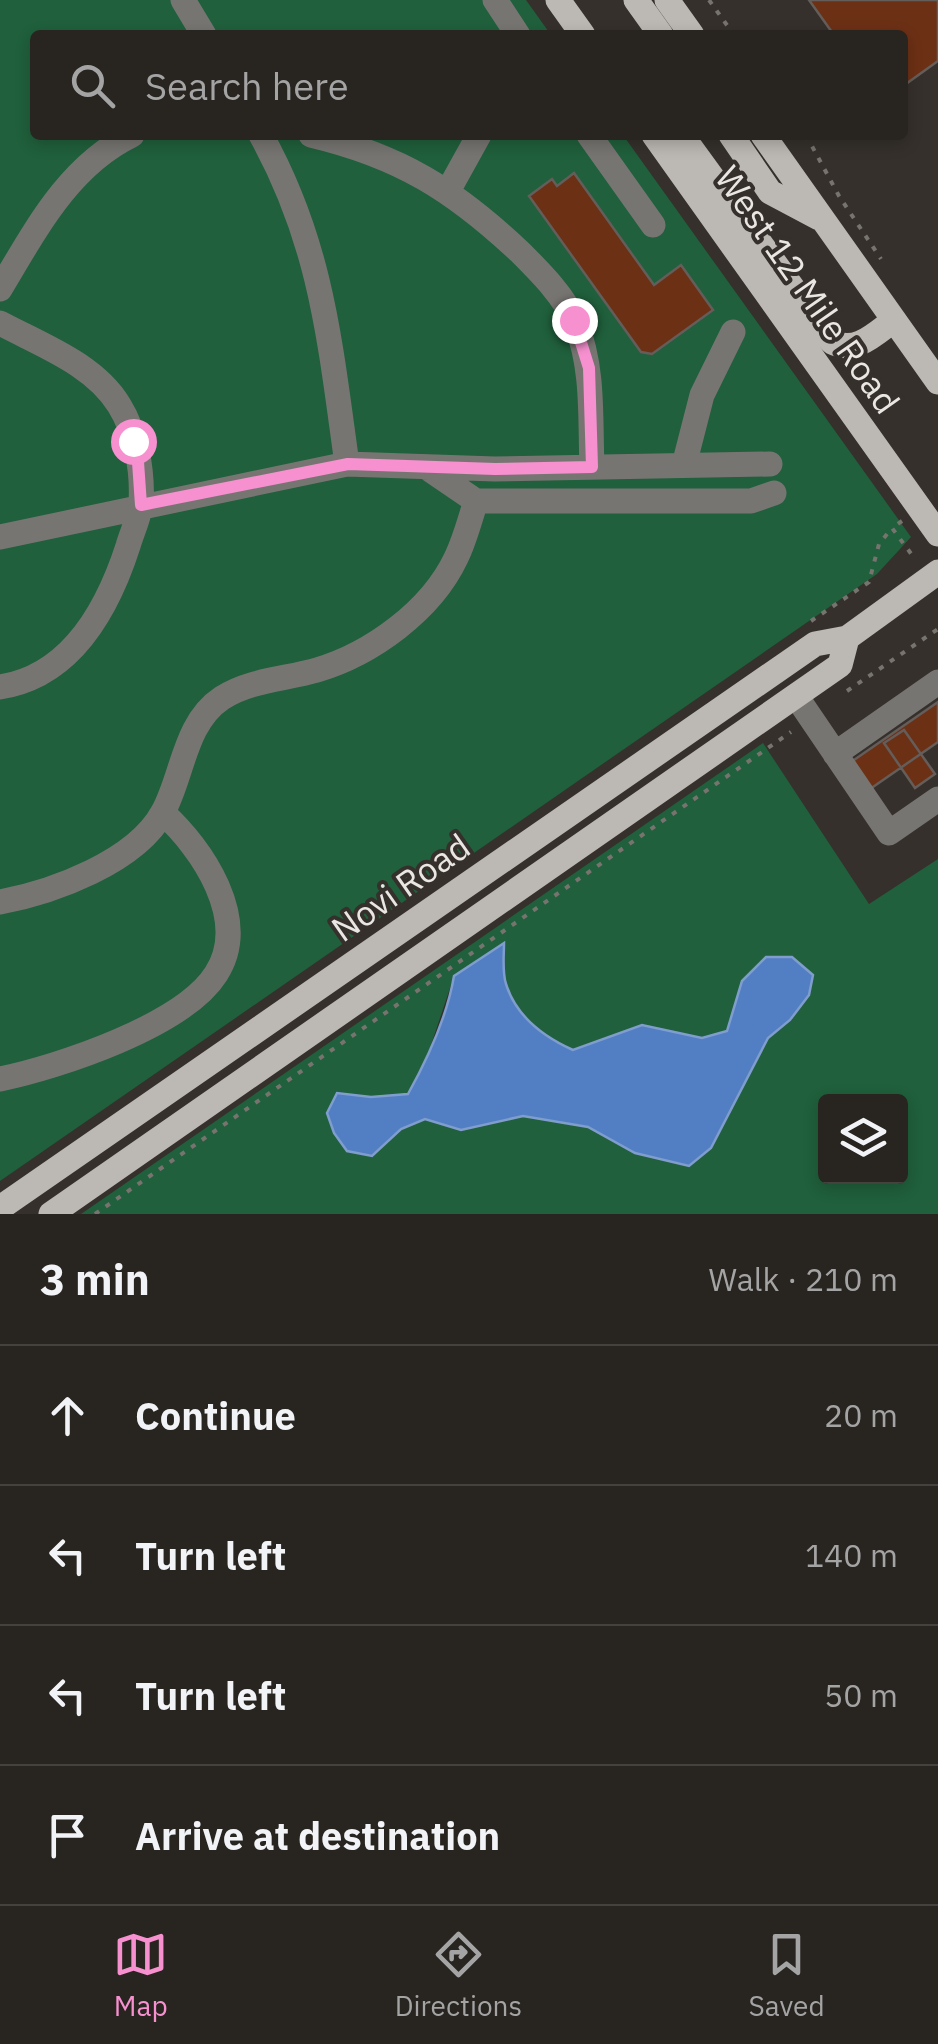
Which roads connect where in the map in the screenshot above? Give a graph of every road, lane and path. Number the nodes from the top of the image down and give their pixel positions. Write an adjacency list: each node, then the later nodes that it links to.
1 (495, 0): 8 (lane)
2 (558, 0): 9 (main road)
3 (636, 0): 10 (main road)
4 (667, 0): 11 (main road)
5 (709, 0): 12 (path)
6 (188, 2): 7 (lane)
7 (202, 30)
8 (515, 30)
9 (579, 30)
10 (657, 30)
11 (688, 30)
12 (730, 30)
13 (124, 140): 27 (lane)
14 (264, 140): 32 (lane)
15 (329, 140): 23 (lane)
16 (476, 140): 23 (lane)
17 (593, 140): 25 (lane)
18 (658, 140): 41 (main road, West 12 Mile Road)
19 (677, 140): 28 (main road)
20 (734, 140): 24 (main road)
21 (767, 140): 24 (main road, West 12 Mile Road)
22 (809, 140): 26 (path)
23 (448, 191): 36 (lane)
24 (823, 220): 28 (main road, West 12 Mile Road)
25 (654, 225)
26 (876, 248)
27 (0, 289)
28 (894, 320): 31 (main road, West 12 Mile Road)
29 (0, 323): 39 (lane)
30 (733, 332): 34 (lane)
31 (938, 382)
32 (348, 464): 35 (lane); 39 (lane)
33 (770, 464): 34 (lane)
34 (684, 465): 36 (lane)
35 (425, 466): 36 (lane); 38 (lane)
36 (592, 467)
37 (774, 492): 38 (lane)
38 (476, 500): 52 (lane)
39 (141, 505): 42 (lane); 47 (lane)
40 (892, 528): 44 (path)
41 (938, 534)
42 (0, 537)
43 (938, 572): 45 (main road, Novi Road)
44 (798, 630)
45 (847, 638): 48 (main road, Novi Road); 55 (main road, Novi Road)
46 (938, 682): 49 (lane)
47 (0, 686)
48 (796, 696): 49 (lane); 56 (main road, Novi Road)
49 (835, 754): 50 (lane)
50 (938, 799)
51 (678, 811): 57 (path)
52 (163, 812): 53 (lane); 54 (lane)
53 (0, 902)
54 (0, 1079)
55 (0, 1208)
56 (51, 1214)
57 (95, 1214)

